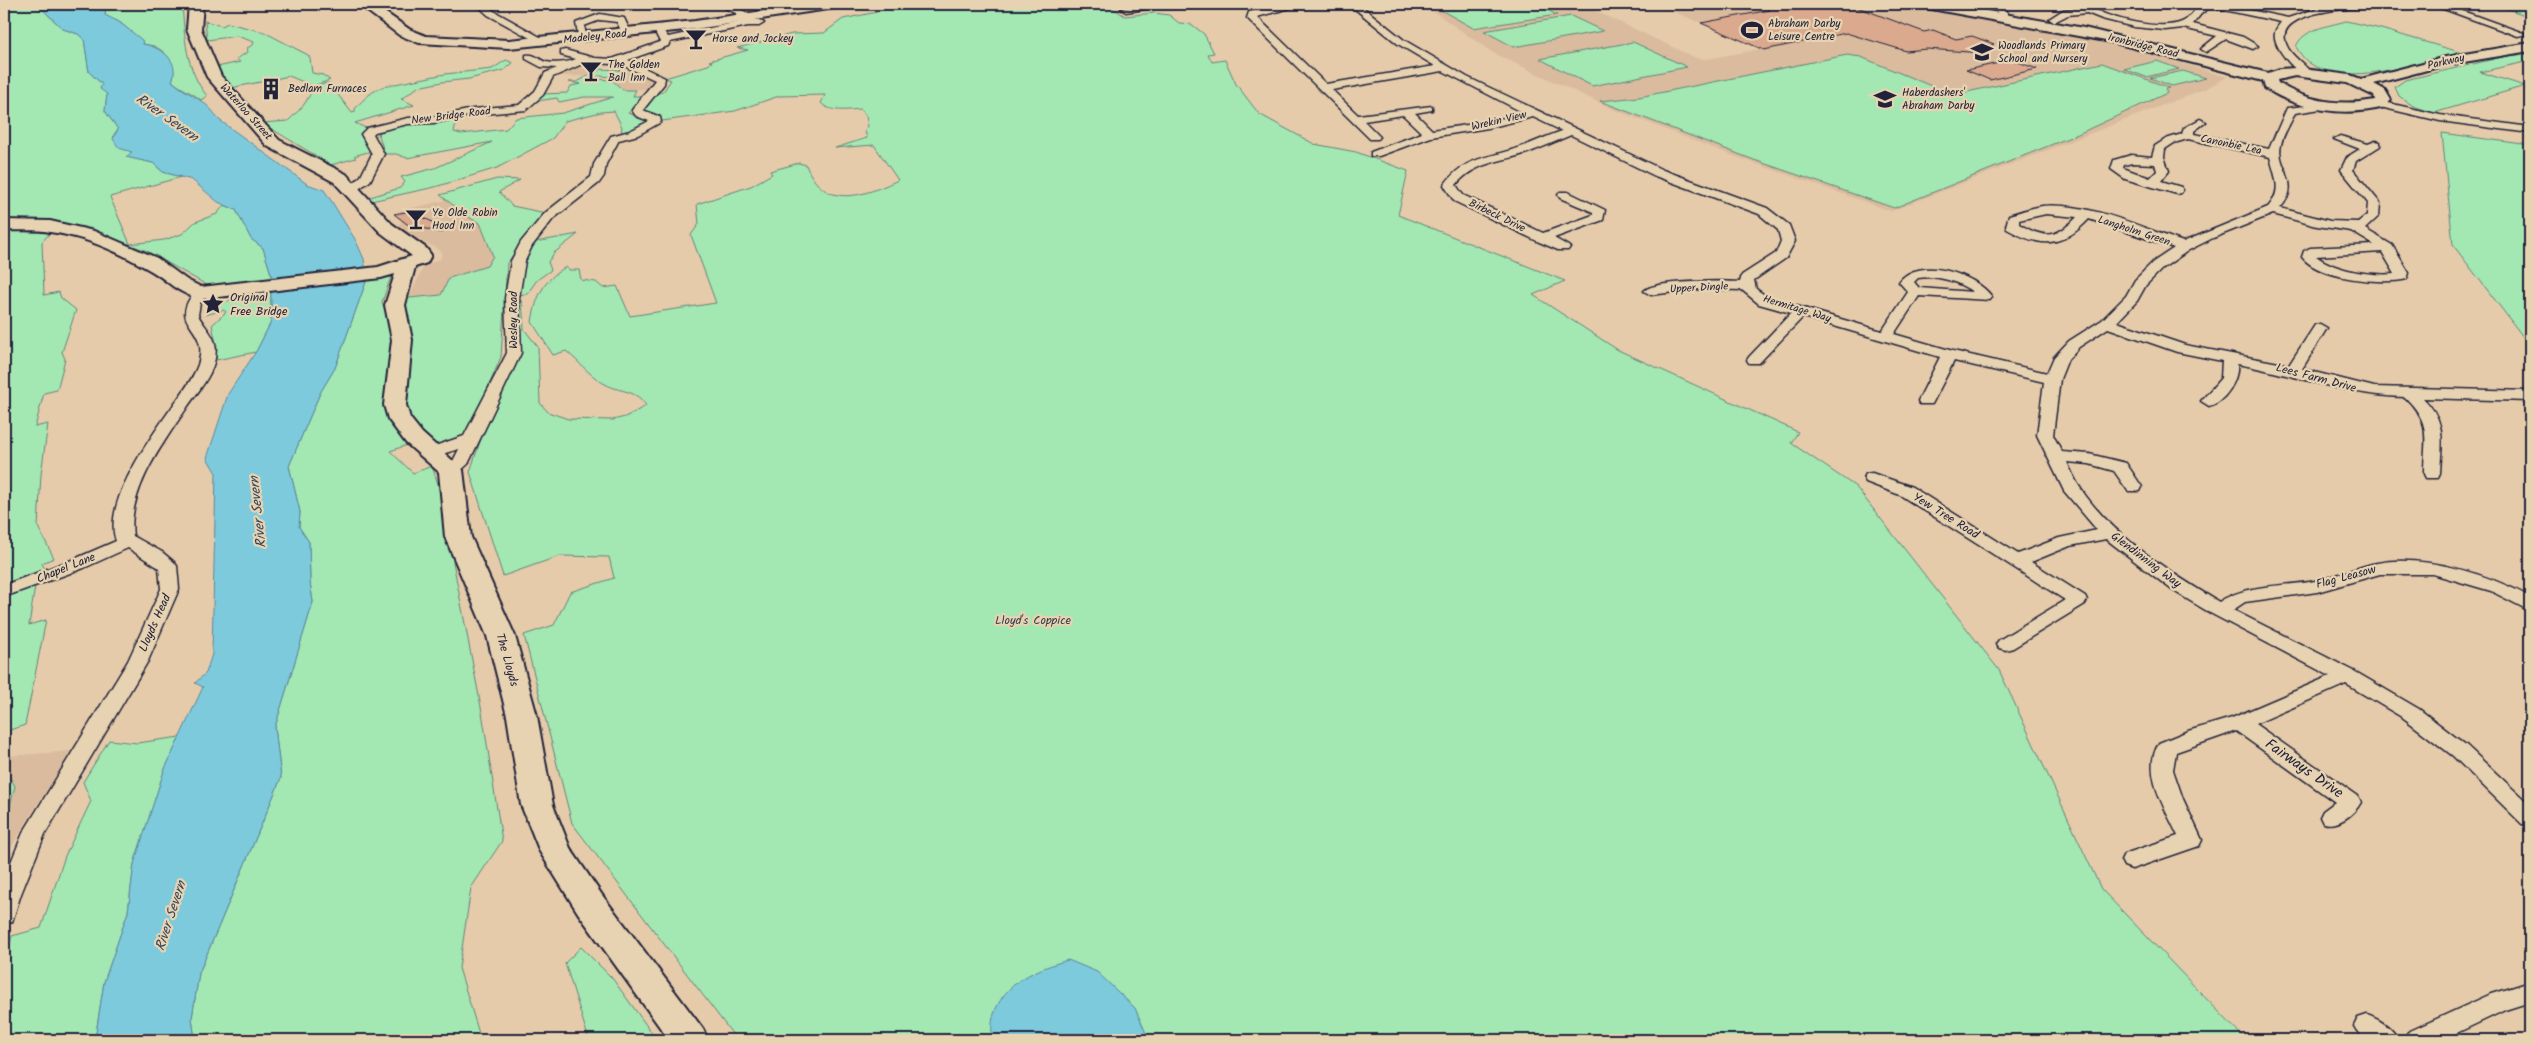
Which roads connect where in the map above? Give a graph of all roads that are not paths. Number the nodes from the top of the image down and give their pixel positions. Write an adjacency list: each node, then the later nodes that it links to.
1 (196, 4): 59 (main road, Waterloo Street)
2 (365, 4): 27 (main road, Madeley Road)
3 (482, 4): 27 (street)
4 (722, 4): 19 (street)
5 (835, 4): 19 (main road, Madeley Road)
6 (1160, 4): 16 (street)
7 (1265, 4): 15 (street)
8 (1300, 4): 15 (street)
9 (1354, 4): 35 (street, Wrekin View)
10 (1926, 4): 17 (main road, Ironbridge Road)
11 (2208, 4): 20 (street); 22 (street)
12 (2359, 4): 20 (street)
13 (2435, 4): 25 (street)
14 (2086, 7): 18 (street); 21 (street)
15 (1279, 8): 39 (street)
16 (1126, 9)
17 (2000, 10): 37 (main road, Ironbridge Road)
18 (2054, 19)
19 (755, 20): 23 (main road, Madeley Road)
20 (2289, 21): 36 (street)
21 (2144, 25): 22 (street); 24 (street)
22 (2183, 25): 26 (street)
23 (662, 34): 27 (main road, Madeley Road); 33 (street)
24 (2129, 34)
25 (2521, 34)
26 (2225, 35): 28 (street); 30 (street)
27 (544, 42)
28 (2253, 46)
29 (2530, 46): 38 (main road, Parkway)
30 (2206, 49)
31 (565, 52): 34 (street, Wesley Road)
32 (530, 57): 34 (street)
33 (614, 61): 34 (street, Wesley Road); 88 (street, Wesley Road)
34 (579, 62): 59 (street, New Bridge Road)
35 (1444, 68): 39 (street); 46 (street, Wrekin View)
36 (2306, 72): 37 (main road); 38 (main road)
37 (2270, 78): 40 (main road)
38 (2363, 84): 41 (main road)
39 (1322, 88): 47 (street)
40 (2282, 93): 42 (main road); 44 (street)
41 (2380, 104): 42 (main road); 49 (street)
42 (2330, 106): 44 (street)
43 (1428, 108): 45 (street)
44 (2291, 110): 56 (street)
45 (1406, 112): 47 (street); 51 (street)
46 (1532, 114): 50 (street); 51 (street, Wrekin View)
47 (1358, 119): 53 (street)
48 (2200, 122): 52 (street, Canonbie Lea)
49 (2530, 130)
50 (1571, 131): 66 (street, Birbeck Drive); 71 (street)
51 (1429, 134): 55 (street, Wrekin View)
52 (2188, 136): 56 (street, Canonbie Lea); 57 (street, Canonbie Lea)
53 (1374, 137)
54 (2340, 139): 65 (street)
55 (1375, 154)
56 (2274, 154): 62 (street)
57 (2160, 161): 58 (street, Canonbie Lea); 58 (street)
58 (2153, 182): 60 (street)
59 (353, 190): 70 (main road, Waterloo Street)
60 (2176, 190)
61 (1564, 195): 66 (street)
62 (2272, 210): 65 (street); 68 (street, Glendinning Way)
63 (2085, 216): 63 (street, Langholm Green); 68 (street, Langholm Green)
64 (4, 225): 74 (main road)
65 (2353, 227): 69 (street)
66 (1542, 238): 67 (street, Birbeck Drive)
67 (1562, 247)
68 (2184, 247): 76 (street, Glendinning Way)
69 (2387, 248): 69 (street)
70 (406, 265): 74 (main road); 90 (main road)
71 (1747, 286): 72 (street, Upper Dingle); 75 (street, Hermitage Way)
72 (1651, 291)
73 (1915, 292): 78 (street)
74 (201, 293): 95 (street)
75 (1800, 312): 78 (street, Hermitage Way); 81 (street)
76 (2107, 323): 80 (street, Lees Farm Drive); 83 (street, Glendinning Way)
77 (2320, 328): 82 (street)
78 (1886, 336): 79 (street, Hermitage Way)
79 (1949, 355): 83 (street, Hermitage Way); 86 (street)
80 (2229, 359): 82 (street, Lees Farm Drive); 87 (street)
81 (1754, 360)
82 (2294, 371): 84 (street, Lees Farm Drive)
83 (2052, 379): 89 (street, Glendinning Way)
84 (2409, 393): 85 (street, Lees Farm Drive); 91 (street)
85 (2530, 396)
86 (1926, 400)
87 (2209, 402)
88 (473, 439): 90 (street); 90 (street, Wesley Road)
89 (2054, 456): 93 (street); 94 (street, Glendinning Way)
90 (442, 461): 108 (main road, The Lloyds)
91 (2432, 474)
92 (1872, 478): 96 (street, Yew Tree Road)
93 (2134, 487)
94 (2109, 533): 96 (street); 99 (street, Glendinning Way)
95 (128, 542): 97 (street, Chapel Lane); 106 (street, Lloyds Head)
96 (2016, 561): 100 (street, Yew Tree Road)
97 (12, 588)
98 (2530, 605): 99 (street, Flag Leasow)
99 (2219, 610): 101 (street, Glendinning Way)
100 (2006, 644)
101 (2347, 676): 102 (street); 104 (street, Glendinning Way)
102 (2239, 723): 103 (street, Fairways Drive); 105 (street)
103 (2332, 817)
104 (2530, 818)
105 (2132, 860)
106 (4, 915)
107 (2530, 992): 109 (street)
108 (690, 1040)
109 (2417, 1040)

